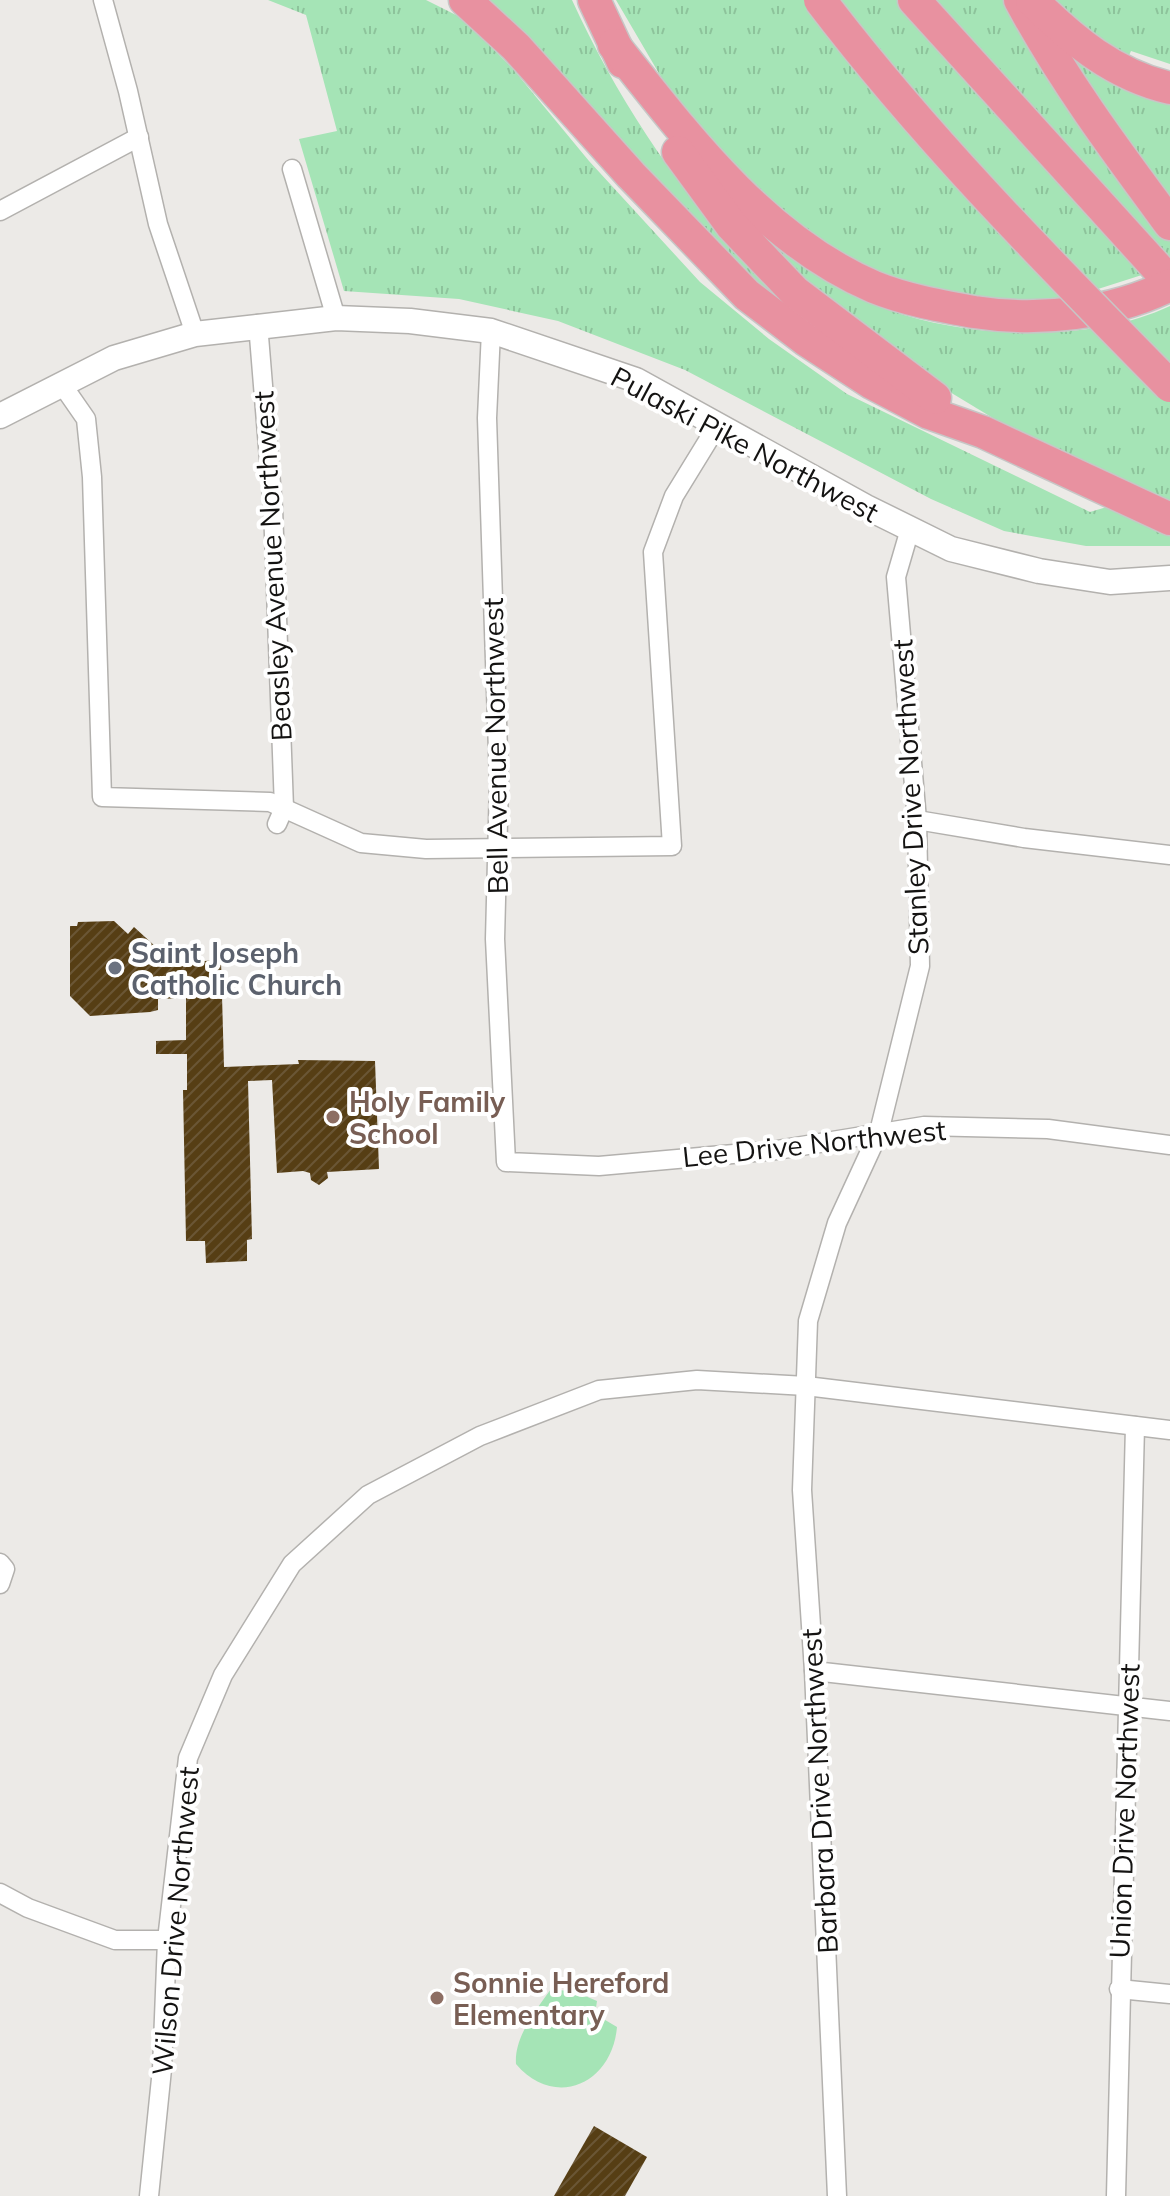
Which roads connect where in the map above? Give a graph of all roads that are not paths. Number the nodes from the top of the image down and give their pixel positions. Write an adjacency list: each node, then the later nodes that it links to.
1 (103, 0): 10 (street)
2 (465, 0): 23 (highway)
3 (594, 0): 8 (highway)
4 (820, 0): 20 (highway, bridge)
5 (914, 0): 14 (highway)
6 (1020, 0): 13 (highway)
7 (1032, 0): 9 (highway)
8 (614, 45): 14 (highway); 23 (highway)
9 (1170, 88)
10 (139, 137): 12 (street); 18 (street)
11 (292, 169): 15 (street)
12 (0, 211)
13 (1170, 224)
14 (1170, 284)
15 (336, 318): 16 (main road, Pulaski Pike Northwest); 17 (main road, Pulaski Pike Northwest)
16 (258, 324): 18 (main road, Pulaski Pike Northwest); 27 (street, Beasley Avenue Northwest)
17 (491, 331): 22 (main road, Pulaski Pike Northwest); 29 (street, Bell Avenue Northwest)
18 (195, 334): 19 (main road, Pulaski Pike Northwest)
19 (61, 383): 21 (main road, Pulaski Pike Northwest); 27 (street)
20 (1170, 386)
21 (0, 416)
22 (717, 426): 25 (main road, Pulaski Pike Northwest); 29 (street)
23 (983, 432): 24 (highway)
24 (1170, 519)
25 (910, 529): 26 (main road, Pulaski Pike Northwest); 28 (street, Stanley Drive Northwest)
26 (1170, 578)
27 (280, 816): 29 (street)
28 (917, 820): 30 (street); 31 (street, Stanley Drive Northwest)
29 (499, 848): 33 (street, Bell Avenue Northwest)
30 (1170, 855)
31 (879, 1132): 32 (street, Lee Drive Northwest); 33 (street, Lee Drive Northwest); 34 (street, Stanley Drive Northwest)
32 (1170, 1145)
33 (506, 1162)
34 (806, 1386): 35 (street, Wilson Drive Northwest); 39 (street, Barbara Drive Northwest); 43 (street, Wilson Drive Northwest)
35 (1135, 1426): 36 (street, Wilson Drive Northwest); 40 (street, Union Drive Northwest)
36 (1170, 1430)
37 (0, 1563): 38 (street)
38 (0, 1584)
39 (814, 1671): 40 (street); 47 (street, Barbara Drive Northwest)
40 (1126, 1706): 41 (street); 44 (street, Union Drive Northwest)
41 (1170, 1711)
42 (0, 1893): 43 (street)
43 (167, 1940): 46 (street, Wilson Drive Northwest)
44 (1119, 1989): 45 (street); 48 (street, Union Drive Northwest)
45 (1170, 1994)
46 (149, 2196)
47 (837, 2196)
48 (1116, 2196)

